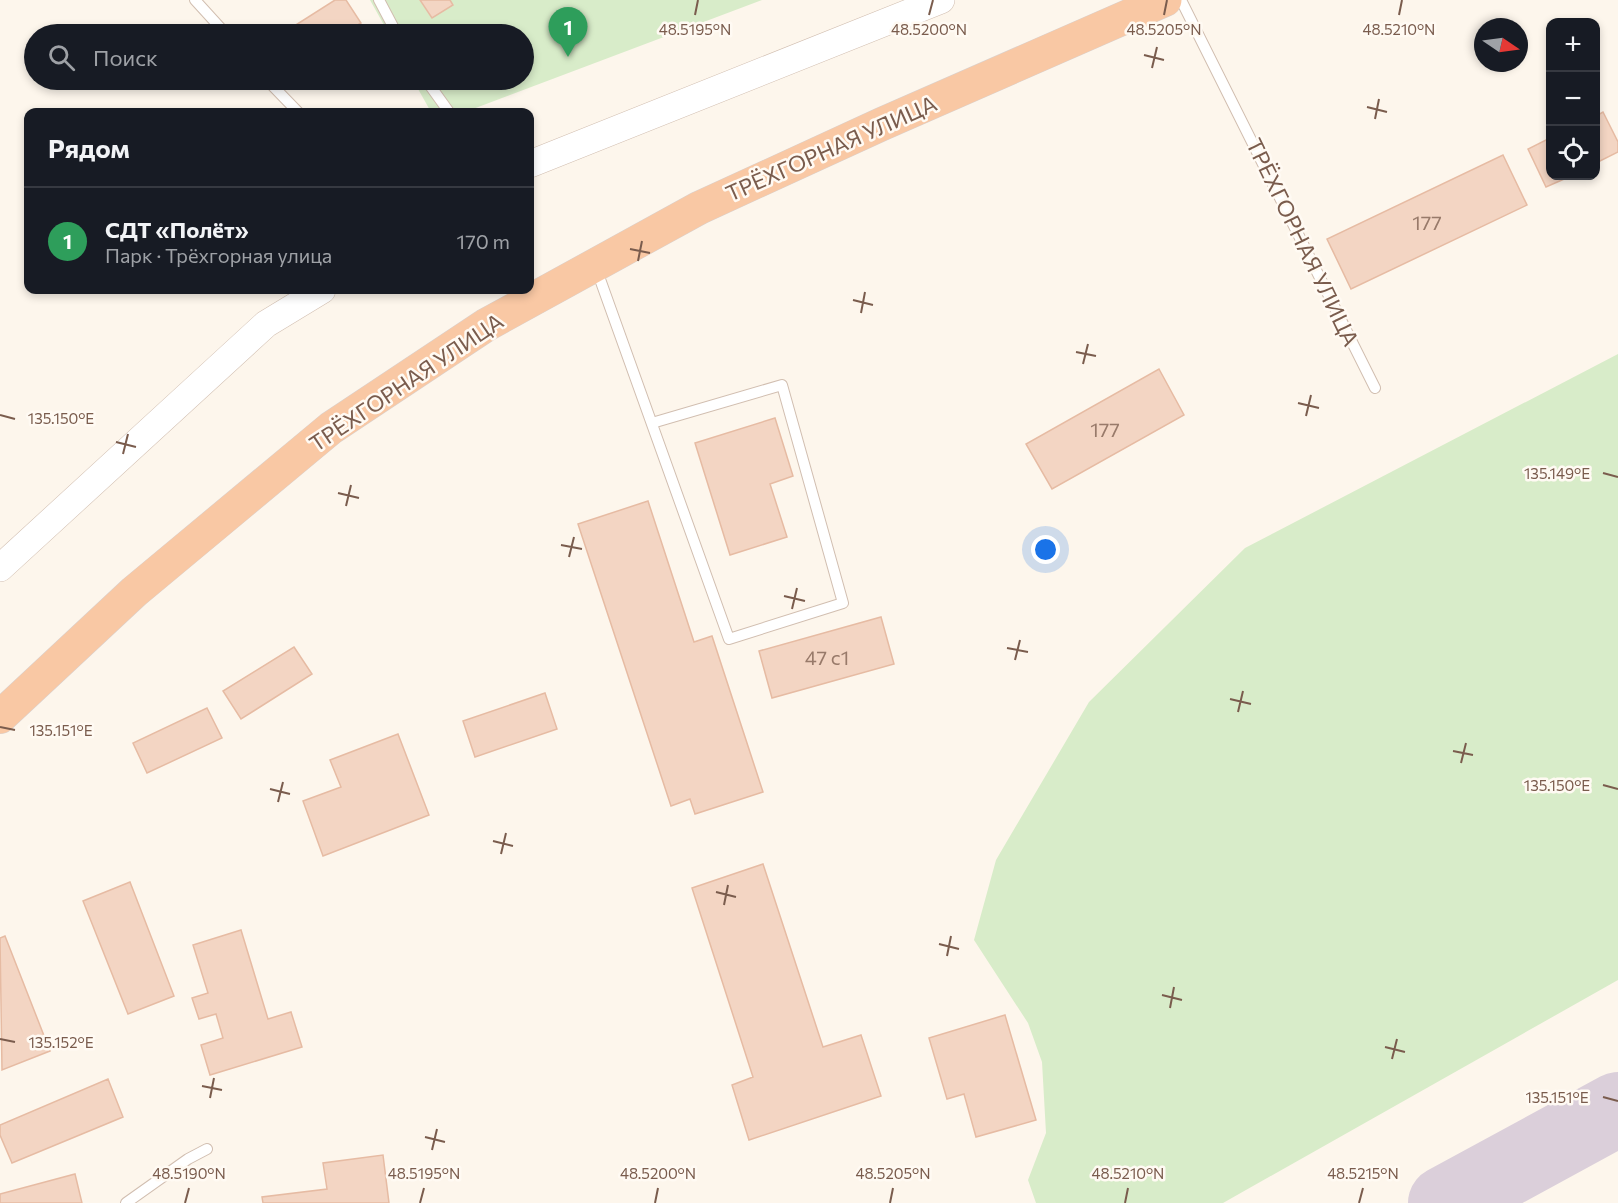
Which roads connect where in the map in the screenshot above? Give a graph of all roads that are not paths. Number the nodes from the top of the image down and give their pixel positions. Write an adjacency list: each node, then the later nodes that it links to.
1 (195, 0): 6 (lane)
2 (379, 0): 7 (lane)
3 (941, 0): 12 (street)
4 (1165, 0): 13 (highway, ТРЁХГОРНАЯ УЛИЦА)
5 (1181, 0): 15 (lane, ТРЁХГОРНАЯ УЛИЦА)
6 (217, 24)
7 (392, 24)
8 (277, 90): 10 (lane)
9 (433, 90): 11 (lane)
10 (294, 108)
11 (446, 108)
12 (534, 162)
13 (595, 265): 16 (lane); 18 (highway, ТРЁХГОРНАЯ УЛИЦА)
14 (315, 294): 17 (street)
15 (1375, 388)
16 (652, 423): 16 (lane)
17 (0, 568)
18 (0, 717)
19 (207, 1149): 20 (lane)
20 (126, 1203)

